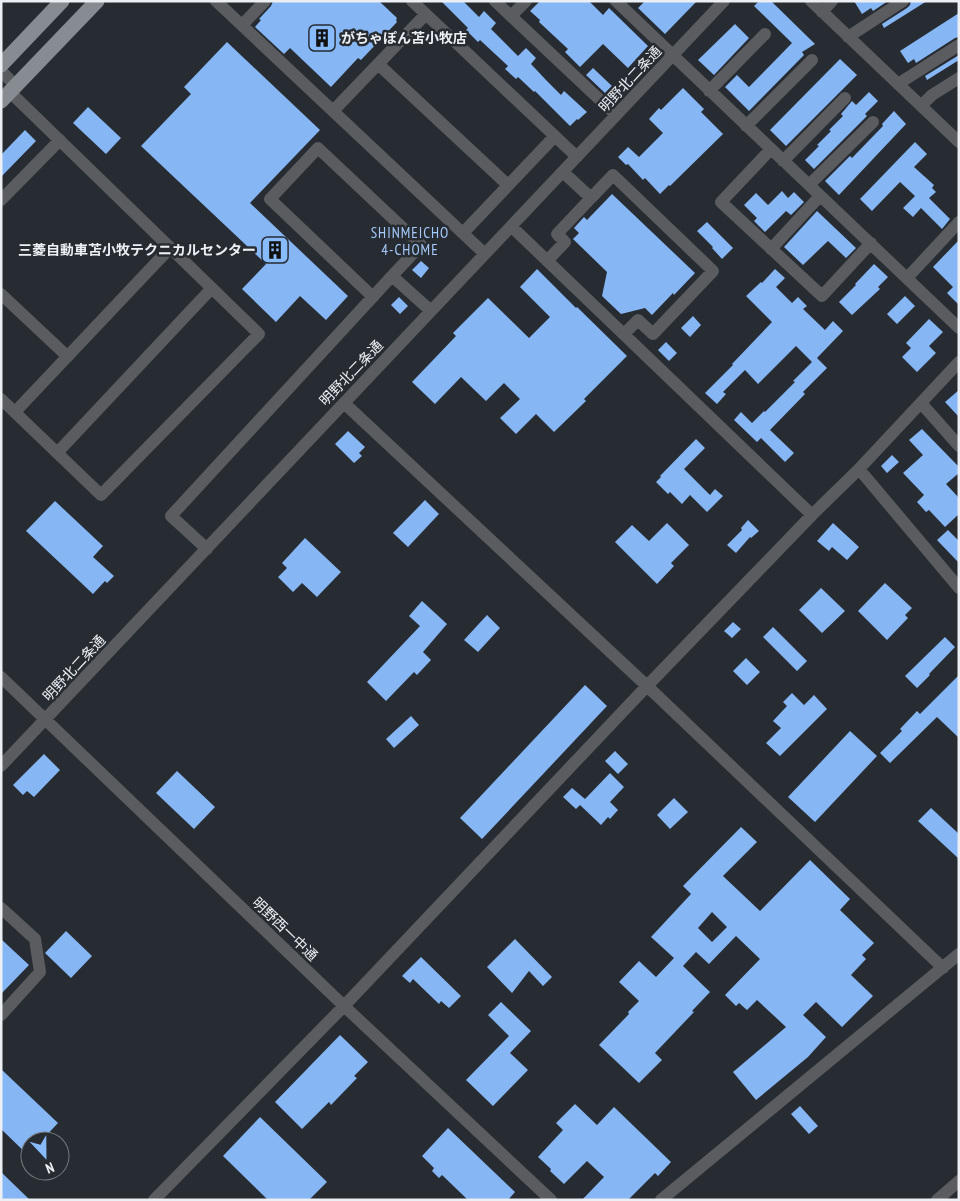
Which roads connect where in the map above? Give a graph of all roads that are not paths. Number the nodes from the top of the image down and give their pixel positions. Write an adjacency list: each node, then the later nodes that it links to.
1 (62, 1): 23 (main road)
2 (97, 1): 28 (main road)
3 (216, 1): 16 (street)
4 (265, 1): 16 (street)
5 (412, 1): 14 (street)
6 (495, 1): 15 (street)
7 (526, 1): 15 (street)
8 (616, 1): 20 (street)
9 (724, 1): 20 (street, 明野北二条通)
10 (811, 1): 13 (street)
11 (832, 1): 13 (street)
12 (903, 1): 18 (street)
13 (822, 12): 18 (street)
14 (426, 14): 22 (street); 35 (street)
15 (511, 16): 32 (street)
16 (242, 26): 31 (street)
17 (765, 34): 27 (street)
18 (848, 37): 26 (street)
19 (959, 44): 26 (street)
20 (672, 55): 27 (street); 32 (street, 明野北二条通)
21 (812, 60): 34 (street)
22 (378, 64): 31 (street); 42 (street)
23 (1, 65)
24 (1, 71): 28 (street)
25 (959, 78): 30 (street)
26 (898, 84): 30 (street)
27 (709, 91): 34 (street)
28 (9, 93): 37 (street)
29 (845, 98): 40 (street)
30 (921, 106): 36 (street)
31 (333, 111): 49 (street)
32 (616, 115): 39 (street, 明野北二条通)
33 (872, 122): 43 (street)
34 (746, 126): 38 (street)
35 (555, 136): 39 (street); 42 (street)
36 (958, 139)
37 (60, 140): 46 (street); 51 (street)
38 (771, 149): 40 (street); 52 (street)
39 (577, 157): 41 (street, 明野北二条通)
40 (783, 161): 43 (street)
41 (563, 172): 45 (street); 48 (street, 明野北二条通)
42 (508, 185): 49 (street)
43 (809, 185): 44 (street)
44 (820, 196): 50 (street); 52 (street)
45 (591, 198): 54 (street); 62 (street)
46 (1, 200)
47 (959, 222): 56 (street)
48 (512, 227): 53 (street, 明野北二条通); 54 (street)
49 (463, 233): 53 (street)
50 (871, 244): 52 (street); 56 (street)
51 (170, 248): 57 (street); 63 (street)
52 (771, 249)
53 (485, 254): 60 (street, 明野北二条通)
54 (547, 261): 62 (street)
55 (392, 276): 59 (street); 59 (street); 60 (street)
56 (907, 278): 61 (street)
57 (212, 288): 70 (street); 70 (street)
58 (1, 294): 63 (street)
59 (373, 297): 73 (street)
60 (431, 312): 66 (street, 明野北二条通)
61 (959, 328)
62 (624, 334): 72 (street)
63 (67, 356): 68 (street)
64 (959, 362): 67 (street)
65 (1, 399): 68 (street)
66 (344, 403): 73 (street, 明野北二条通); 77 (street)
67 (921, 404): 69 (street); 71 (street)
68 (15, 412): 70 (street)
69 (959, 446)
70 (57, 453)
71 (859, 469): 72 (street); 74 (street)
72 (812, 515): 77 (street)
73 (206, 549): 78 (street, 明野北二条通)
74 (954, 572): 75 (street)
75 (959, 588)
76 (1, 677): 78 (street, 明野西一中通)
77 (647, 686): 82 (street); 83 (street)
78 (45, 720): 79 (street, 明野北二条通); 83 (street, 明野西一中通)
79 (1, 766)
80 (1, 908): 84 (street)
81 (959, 954): 82 (street)
82 (943, 968): 88 (street)
83 (344, 1006): 86 (street); 87 (street, 明野西一中通)
84 (1, 1015)
85 (959, 1182): 89 (street)
86 (154, 1200)
87 (551, 1200)
88 (660, 1200)
89 (937, 1200)

